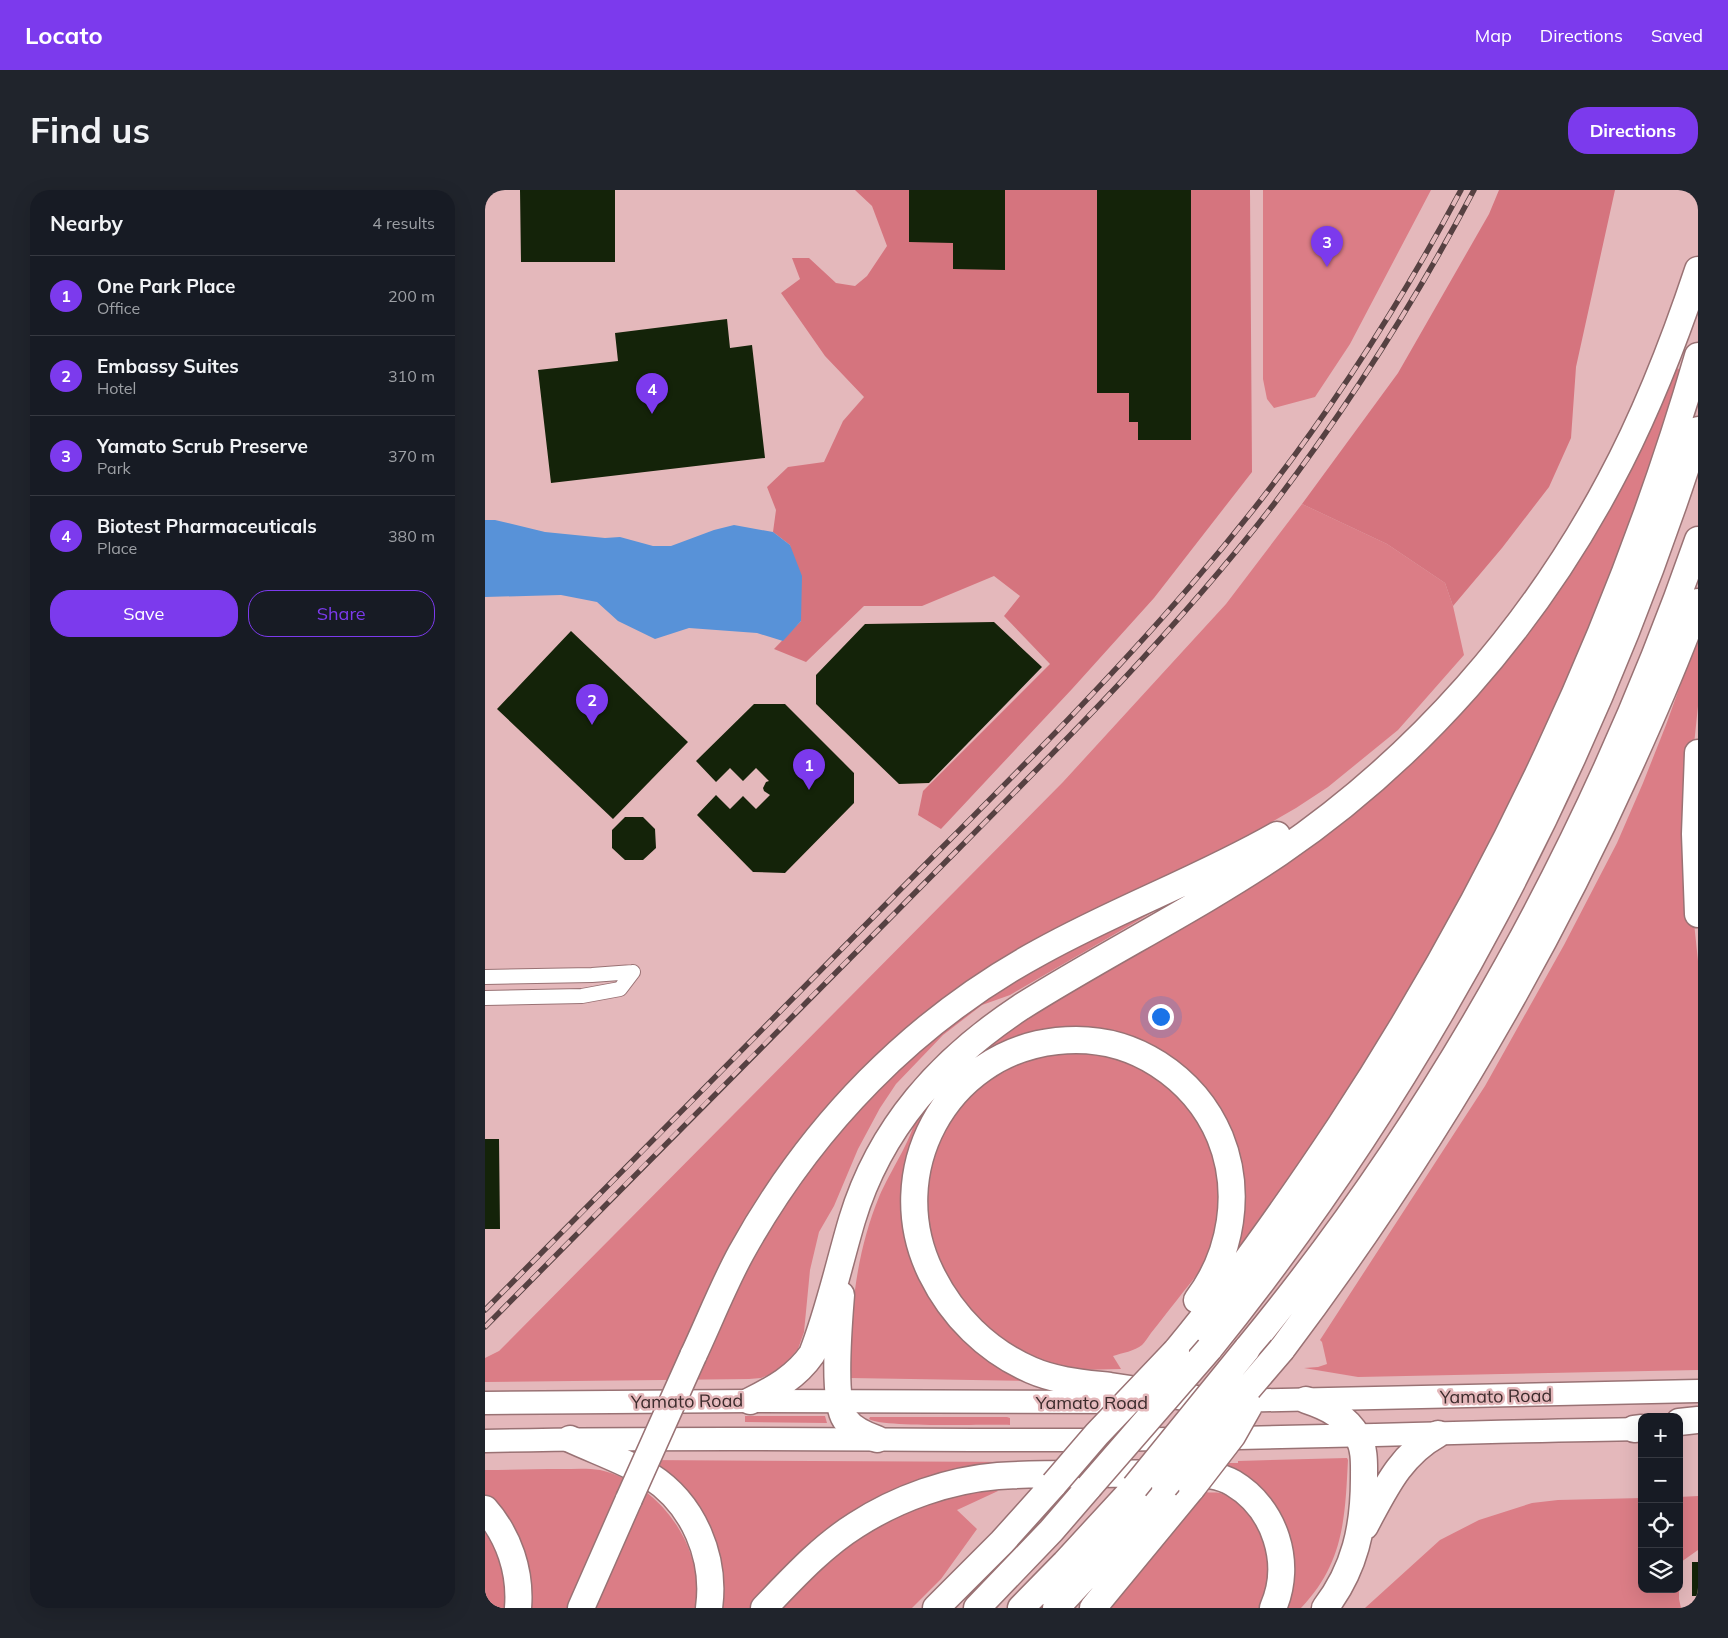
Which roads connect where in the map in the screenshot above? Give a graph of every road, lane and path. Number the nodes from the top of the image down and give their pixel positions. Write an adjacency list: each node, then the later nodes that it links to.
1 (1698, 270): 6 (highway)
2 (1698, 356): 13 (highway)
3 (1698, 430): 37 (highway, bridge)
4 (1698, 540): 38 (highway, bridge)
5 (1698, 602): 12 (highway)
6 (1466, 687): 11 (highway); 33 (highway, bridge)
7 (1698, 753): 8 (highway)
8 (1698, 914)
9 (485, 977): 10 (street)
10 (485, 998)
11 (843, 1252): 16 (highway); 18 (highway)
12 (1282, 1349): 39 (highway, bridge); 40 (highway, bridge)
13 (1167, 1350): 17 (highway); 36 (highway, bridge)
14 (1698, 1391): 15 (main road, Yamato Road)
15 (1306, 1400): 17 (main road, Yamato Road); 26 (highway)
16 (750, 1401): 18 (main road, Yamato Road); 19 (main road, Yamato Road)
17 (1211, 1401): 18 (main road, Yamato Road)
18 (838, 1402): 28 (highway)
19 (485, 1403)
20 (1698, 1420): 21 (highway)
21 (1683, 1422)
22 (1683, 1428): 23 (main road)
23 (1698, 1428)
24 (1638, 1429): 25 (main road, Yamato Road)
25 (1438, 1434): 26 (main road, Yamato Road); 31 (highway)
26 (1358, 1436): 28 (main road, Yamato Road); 31 (highway)
27 (570, 1439): 28 (main road, Yamato Road); 29 (main road, Yamato Road); 34 (highway)
28 (877, 1439)
29 (485, 1441)
30 (485, 1509): 32 (highway)
31 (1360, 1535): 42 (highway)
32 (518, 1608)
33 (581, 1608)
34 (709, 1608)
35 (763, 1608): 41 (highway)
36 (936, 1608)
37 (977, 1608)
38 (1021, 1608)
39 (1056, 1608)
40 (1093, 1608)
41 (1273, 1608)
42 (1325, 1608)

